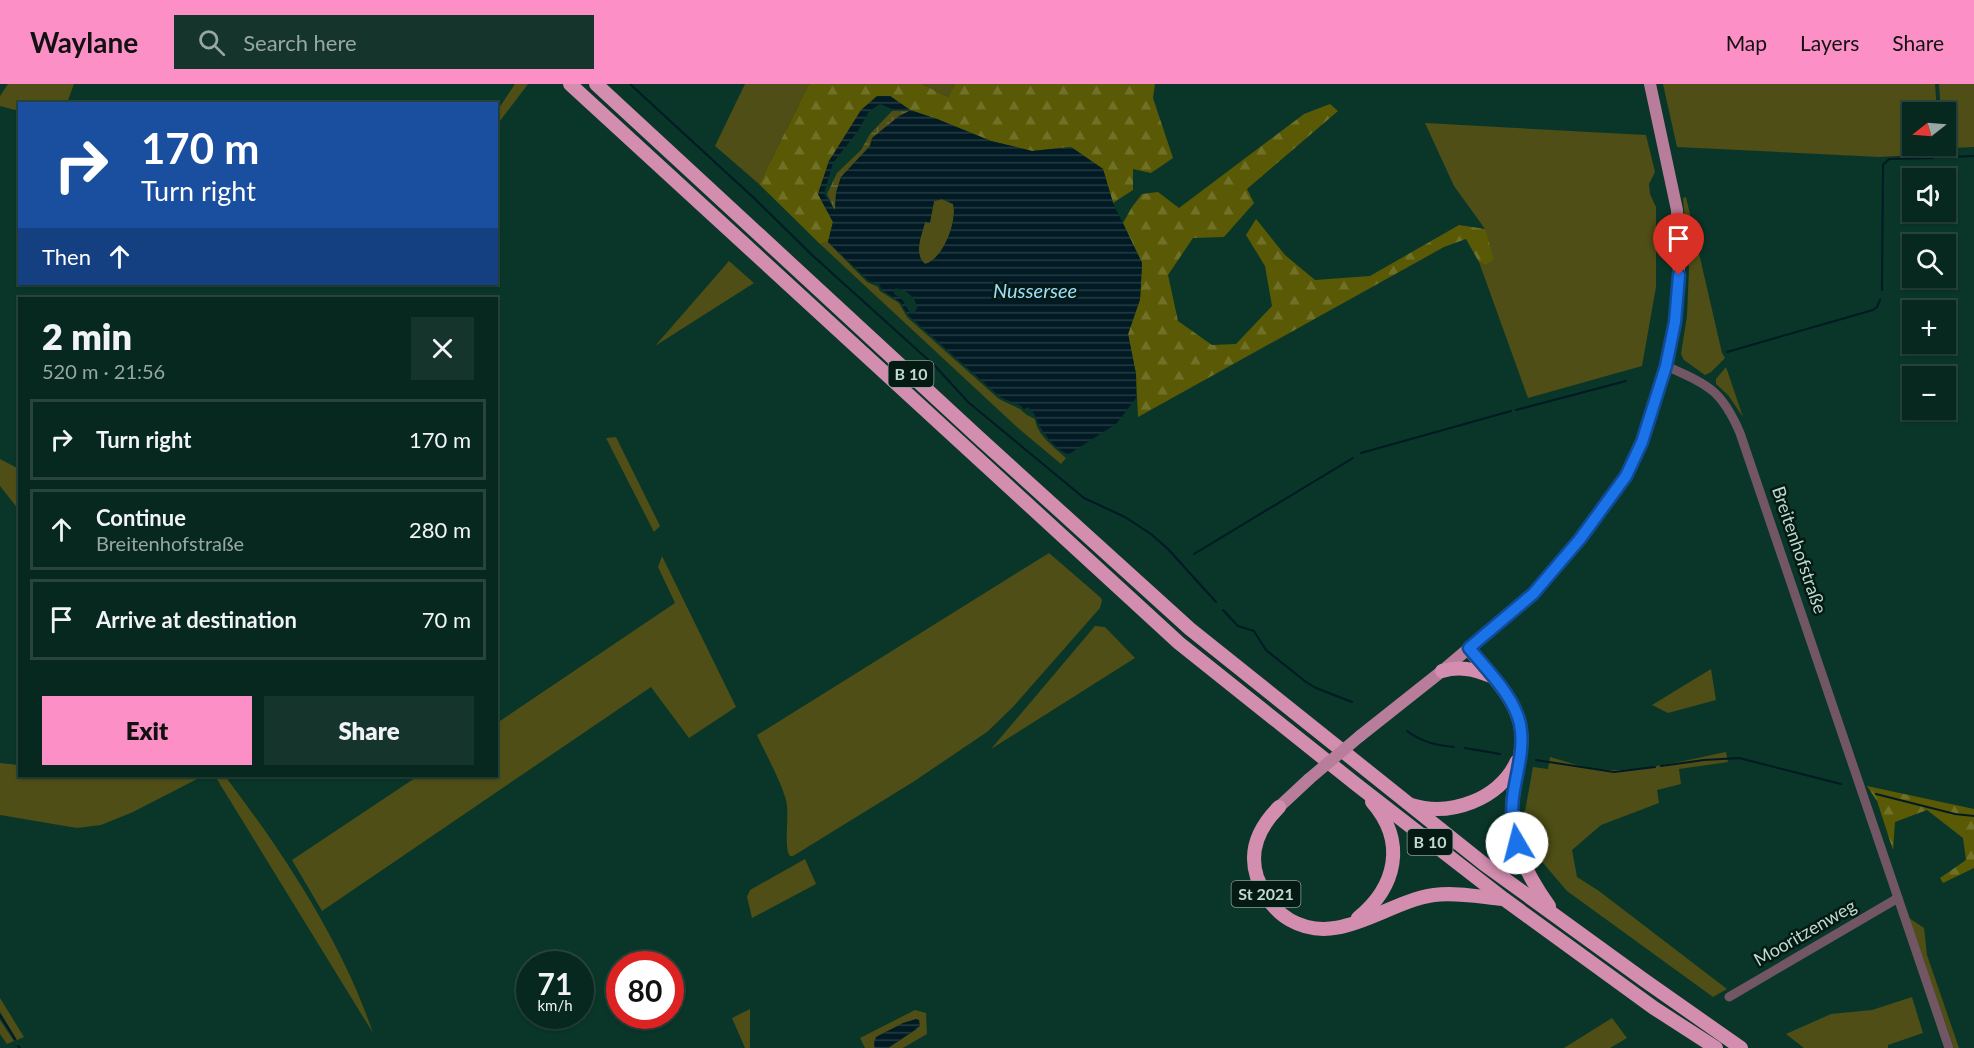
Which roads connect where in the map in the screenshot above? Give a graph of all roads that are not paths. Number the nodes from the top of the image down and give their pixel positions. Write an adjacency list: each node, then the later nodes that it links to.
1 (570, 84): 9 (highway, B 10)
2 (596, 84): 10 (highway, B 10)
3 (1650, 84): 4 (main road, St 2021)
4 (1666, 366): 5 (main road, St 2021); 12 (street, Breitenhofstraße)
5 (1469, 648): 6 (main road, St 2021); 7 (highway)
6 (1442, 671): 7 (highway); 11 (main road, St 2021, bridge)
7 (1491, 675): 8 (highway)
8 (1521, 754): 10 (highway); 14 (highway)
9 (1357, 785): 13 (highway, B 10); 15 (highway)
10 (1407, 804): 14 (highway, B 10)
11 (1279, 807): 15 (highway, St 2021)
12 (1898, 898): 16 (street, Mooritzenweg); 19 (street, Breitenhofstraße)
13 (1504, 899): 15 (highway); 17 (highway, B 10)
14 (1557, 918): 18 (highway, B 10)
15 (1350, 926)
16 (1729, 997)
17 (1716, 1048)
18 (1741, 1048)
19 (1949, 1048)

